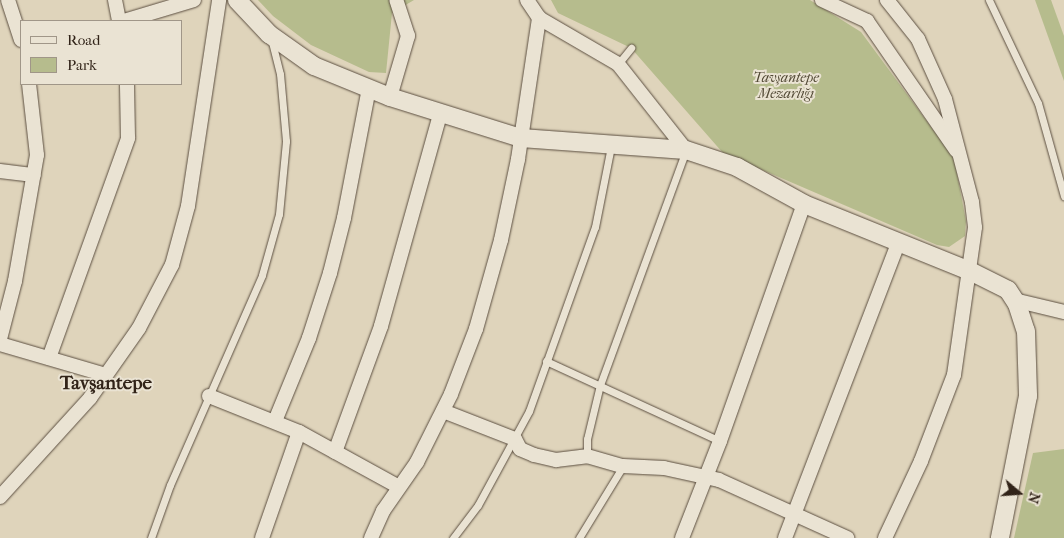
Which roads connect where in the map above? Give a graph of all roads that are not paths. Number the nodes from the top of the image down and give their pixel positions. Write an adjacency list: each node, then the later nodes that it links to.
1 (8, 0): 15 (street)
2 (115, 0): 12 (street)
3 (194, 0): 13 (street)
4 (219, 0): 39 (street)
5 (237, 0): 14 (street)
6 (396, 0): 21 (street)
7 (528, 0): 11 (street)
8 (822, 0): 26 (street)
9 (887, 0): 26 (street)
10 (989, 0): 29 (lane)
11 (539, 18): 17 (street); 23 (street)
12 (119, 20)
13 (127, 20)
14 (269, 34): 20 (street); 41 (lane)
15 (20, 37)
16 (631, 48): 17 (lane)
17 (618, 64): 25 (street)
18 (28, 85): 28 (street)
19 (127, 85): 37 (street)
20 (369, 88): 21 (street); 43 (street)
21 (390, 97): 22 (street)
22 (440, 114): 23 (street); 47 (street)
23 (521, 138): 24 (street); 42 (street)
24 (611, 144): 25 (street); 38 (lane)
25 (686, 150): 30 (street); 40 (lane)
26 (962, 156): 32 (street)
27 (0, 171): 28 (street)
28 (34, 176): 35 (street)
29 (1064, 196)
30 (804, 204): 31 (street); 46 (street)
31 (898, 243): 32 (street); 53 (street)
32 (970, 271): 33 (street); 62 (street)
33 (1014, 300): 34 (street); 63 (street)
34 (1064, 312)
35 (0, 338)
36 (0, 344): 37 (street)
37 (48, 358): 39 (street)
38 (546, 360): 40 (lane); 45 (lane)
39 (106, 375): 52 (street)
40 (600, 385): 46 (lane); 48 (lane)
41 (209, 396): 43 (street); 54 (lane)
42 (443, 411): 45 (street); 51 (street)
43 (275, 421): 44 (street)
44 (299, 432): 47 (street); 55 (street)
45 (515, 439): 48 (street); 57 (lane)
46 (720, 441): 50 (street)
47 (335, 452): 51 (street)
48 (587, 456): 49 (street)
49 (623, 466): 50 (street); 58 (lane)
50 (705, 476): 53 (street); 59 (street)
51 (399, 487): 56 (street)
52 (0, 497)
53 (795, 513): 60 (street); 61 (street)
54 (151, 538)
55 (262, 538)
56 (372, 538)
57 (452, 538)
58 (579, 538)
59 (682, 538)
60 (785, 538)
61 (847, 538)
62 (885, 538)
63 (1000, 538)

